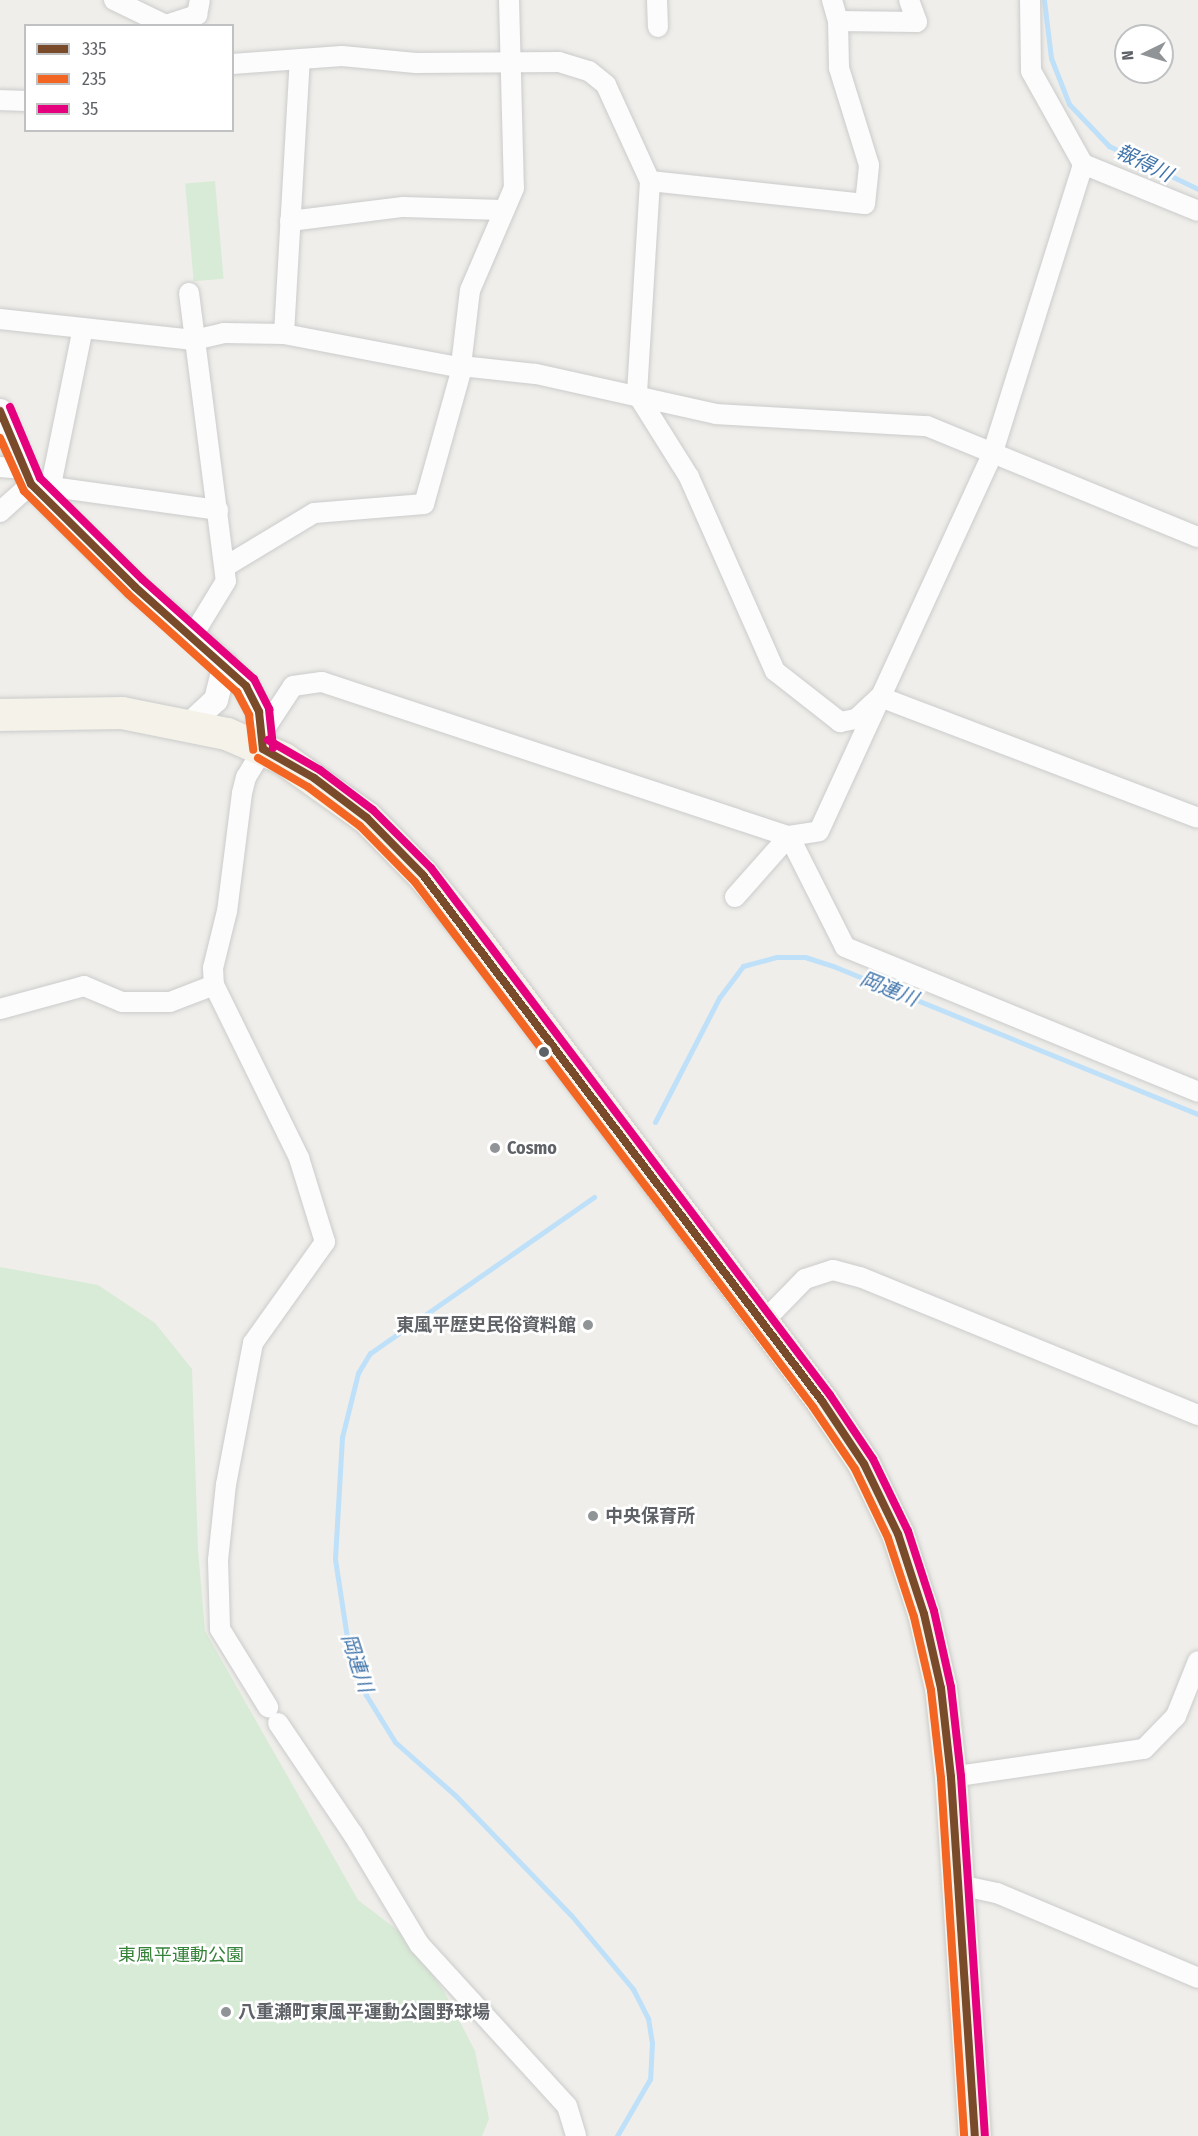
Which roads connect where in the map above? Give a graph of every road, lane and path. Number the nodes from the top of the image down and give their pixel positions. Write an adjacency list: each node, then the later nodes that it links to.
1 (114, 0): 8 (street)
2 (200, 0): 11 (street)
3 (509, 0): 14 (street)
4 (657, 0): 12 (street)
5 (832, 0): 9 (street)
6 (909, 0): 9 (street)
7 (1030, 0): 18 (street)
8 (136, 5): 10 (street)
9 (838, 21): 19 (street)
10 (164, 24)
11 (169, 24)
12 (658, 27)
13 (300, 59): 14 (street); 15 (street); 22 (street)
14 (513, 63): 19 (street); 20 (street)
15 (234, 64)
16 (0, 100): 17 (street)
17 (24, 101)
18 (1083, 164): 21 (street); 30 (street)
19 (650, 181): 28 (street)
20 (502, 210): 22 (street); 28 (street)
21 (1198, 211)
22 (290, 221): 26 (street)
23 (189, 292): 27 (street)
24 (0, 319): 25 (street)
25 (83, 328): 27 (street); 31 (street)
26 (284, 334): 27 (street); 35 (street)
27 (194, 340): 32 (street)
28 (637, 394): 30 (street); 38 (street)
29 (0, 411): 31 (street)
30 (992, 455): 34 (street); 38 (street)
31 (26, 476): 32 (street); 33 (street); 36 (street)
32 (218, 510): 35 (street)
33 (0, 512)
34 (1198, 537)
35 (226, 566): 36 (street)
36 (194, 635): 37 (street)
37 (225, 664): 40 (street); 41 (street)
38 (880, 697): 42 (street); 43 (street)
39 (0, 715): 40 (main road)
40 (190, 724): 41 (main road)
41 (262, 741): 43 (street); 45 (street); 48 (main road)
42 (1198, 818)
43 (789, 836): 44 (street); 47 (street)
44 (735, 897)
45 (214, 985): 46 (street); 55 (street)
46 (0, 1009)
47 (1198, 1092)
48 (763, 1322): 49 (street); 52 (main road)
49 (1198, 1415)
50 (1198, 1661): 51 (street)
51 (1190, 1704): 52 (street)
52 (951, 1777): 53 (main road)
53 (959, 1885): 54 (street); 56 (main road)
54 (1198, 1978)
55 (576, 2136)
56 (975, 2136)

